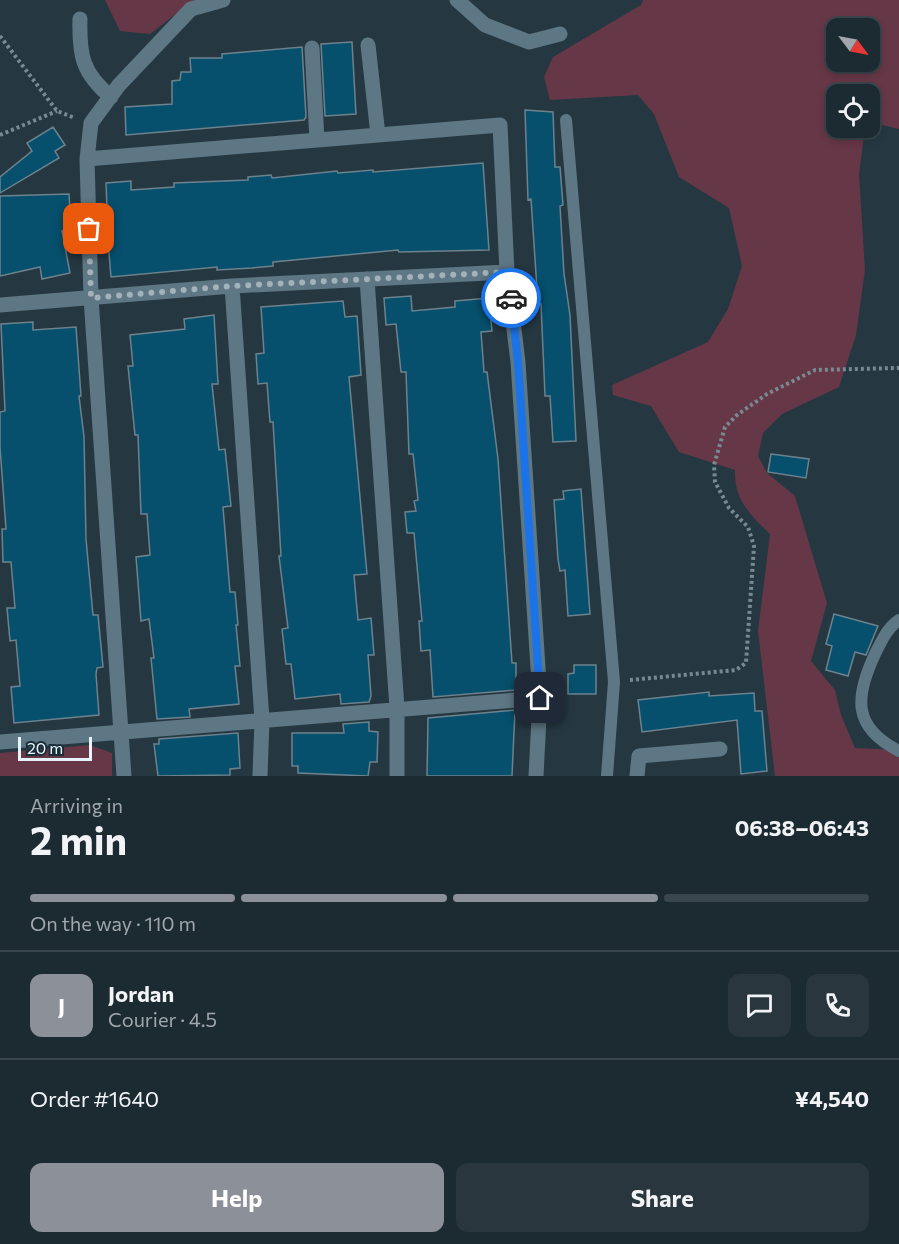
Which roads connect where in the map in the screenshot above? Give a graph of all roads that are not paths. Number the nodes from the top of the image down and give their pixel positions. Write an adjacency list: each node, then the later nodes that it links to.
1 (223, 0): 7 (street)
2 (458, 0): 4 (street)
3 (80, 19): 7 (street)
4 (560, 34)
5 (368, 45): 9 (street)
6 (312, 48): 10 (street)
7 (111, 97): 11 (street)
8 (566, 120): 29 (lane)
9 (378, 135): 10 (street); 12 (street)
10 (317, 140): 11 (street)
11 (87, 159): 15 (street)
12 (507, 272): 13 (street); 18 (street)
13 (368, 279): 14 (street); 19 (street)
14 (232, 286): 15 (street); 20 (street)
15 (91, 298): 16 (street); 21 (street)
16 (0, 304)
17 (899, 620): 24 (lane)
18 (540, 698): 19 (street); 28 (street)
19 (397, 708): 20 (street); 27 (street)
20 (262, 720): 21 (street); 26 (street)
21 (121, 732): 22 (street); 25 (street)
22 (0, 742)
23 (720, 749): 30 (street)
24 (899, 751)
25 (124, 776)
26 (260, 776)
27 (397, 776)
28 (536, 776)
29 (607, 776)
30 (637, 776)

